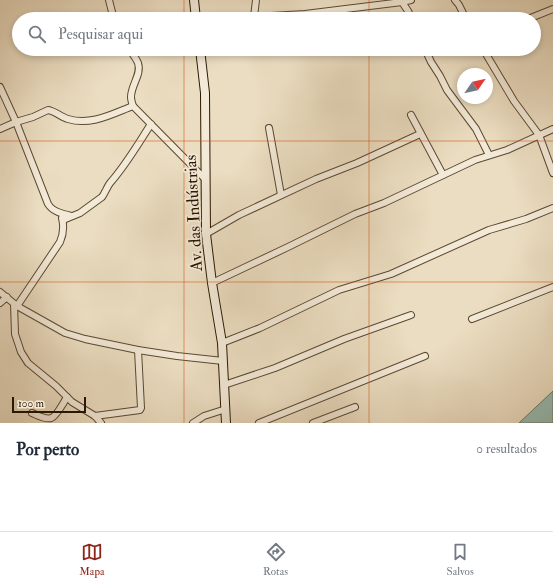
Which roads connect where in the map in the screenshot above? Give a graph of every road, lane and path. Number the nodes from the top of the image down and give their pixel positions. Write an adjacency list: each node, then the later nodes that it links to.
1 (108, 0): 8 (street)
2 (194, 0): 9 (street)
3 (256, 0): 10 (street)
4 (411, 0): 6 (street)
5 (455, 0): 13 (street)
6 (402, 2): 11 (street); 12 (street)
7 (553, 9): 14 (street)
8 (112, 12)
9 (195, 12)
10 (254, 12)
11 (321, 12)
12 (408, 12)
13 (462, 12)
14 (541, 14)
15 (134, 56): 20 (street)
16 (201, 56): 32 (street, Av. das Indústrias)
17 (428, 56): 29 (street)
18 (487, 56): 28 (street)
19 (0, 87): 22 (street)
20 (133, 106): 22 (street); 23 (street)
21 (410, 115): 27 (street)
22 (16, 122): 25 (street); 35 (street)
23 (151, 124): 32 (street); 36 (street)
24 (269, 128): 33 (street)
25 (0, 129)
26 (553, 130): 28 (street)
27 (420, 134): 31 (street); 33 (street)
28 (539, 135): 29 (street); 30 (street)
29 (489, 155): 31 (street)
30 (553, 173)
31 (443, 175): 39 (street)
32 (205, 179): 38 (street, Av. das Indústrias)
33 (281, 195): 38 (street)
34 (553, 208): 47 (street)
35 (59, 213): 36 (street); 37 (street)
36 (72, 216): 37 (street)
37 (63, 220): 44 (street)
38 (206, 234): 39 (street, Av. das Indústrias)
39 (212, 282): 47 (street, Av. das Indústrias)
40 (553, 287): 46 (street)
41 (0, 292): 42 (street)
42 (7, 298): 43 (street); 44 (street)
43 (0, 303)
44 (15, 305): 48 (street); 52 (street)
45 (411, 315): 51 (street)
46 (472, 319)
47 (222, 343): 50 (street, Av. das Indústrias)
48 (138, 350): 50 (street); 56 (street)
49 (425, 356): 60 (street)
50 (223, 361): 51 (street, Av. das Indústrias)
51 (224, 386): 54 (street, Av. das Indústrias)
52 (67, 397): 55 (street); 56 (street)
53 (355, 407): 61 (street)
54 (226, 409): 58 (street); 59 (street, Av. das Indústrias)
55 (32, 413)
56 (95, 416): 57 (street)
57 (101, 423)
58 (193, 423)
59 (226, 423)
60 (259, 423)
61 (313, 423)

